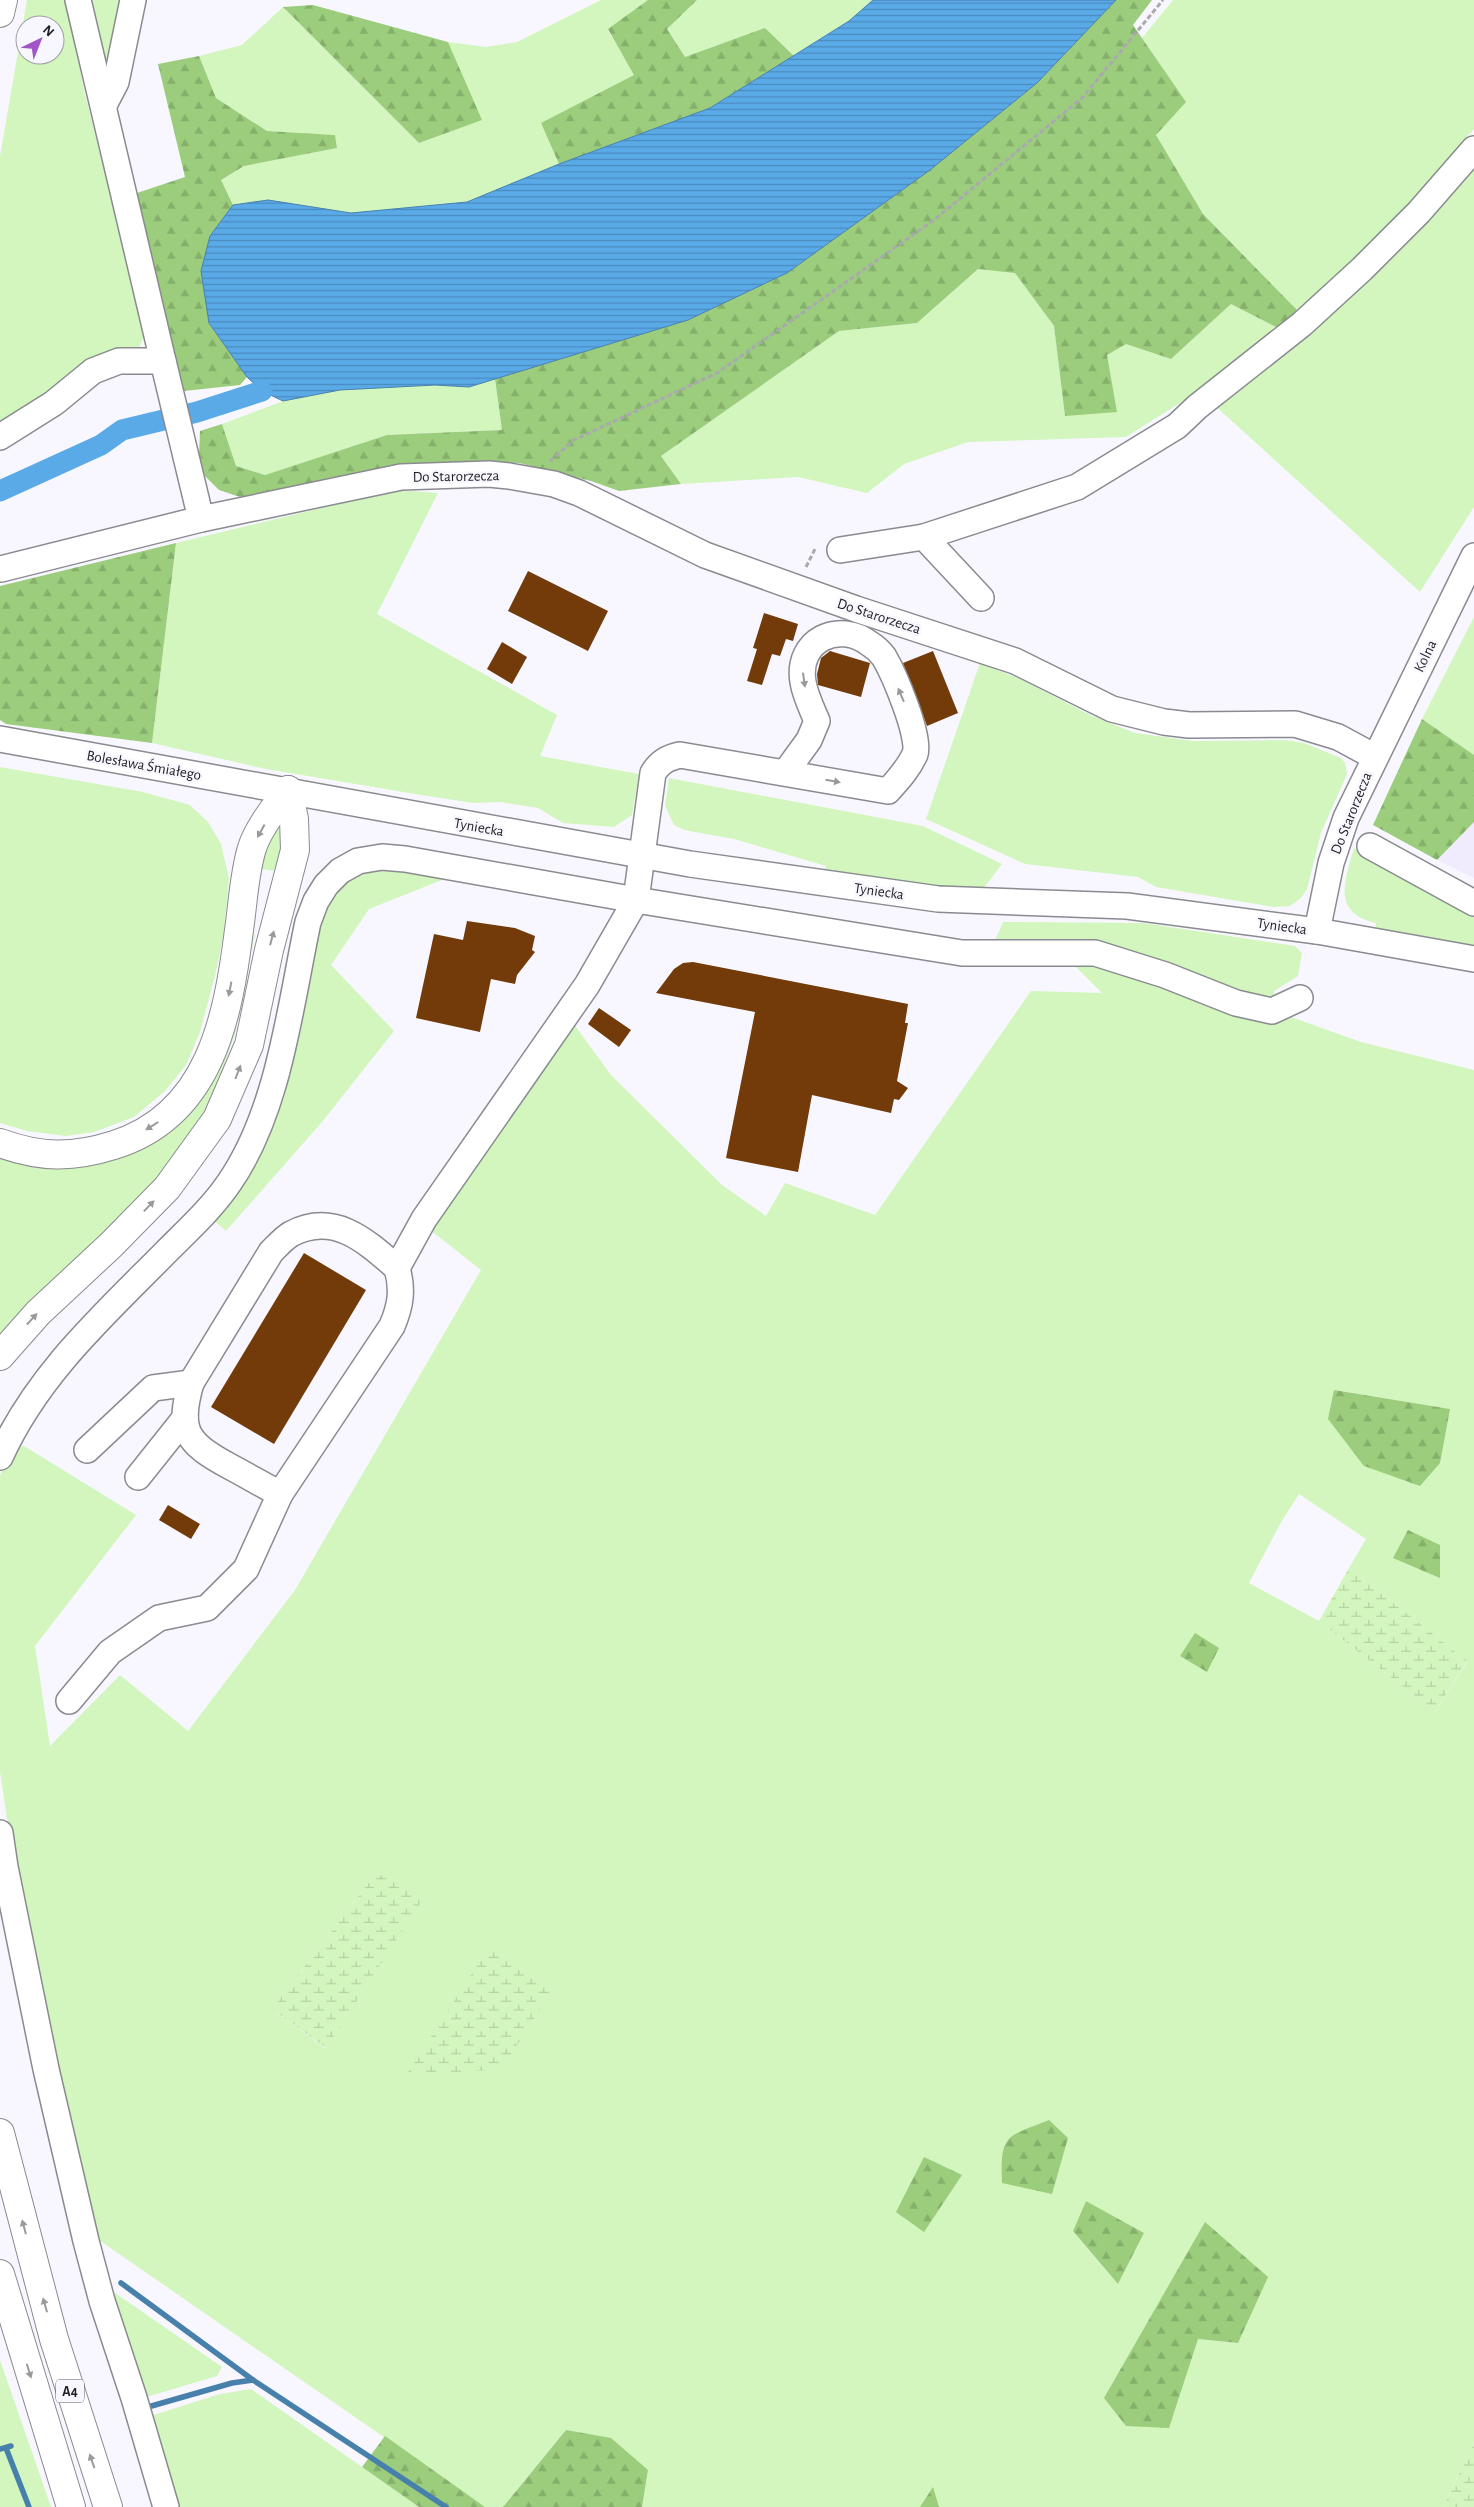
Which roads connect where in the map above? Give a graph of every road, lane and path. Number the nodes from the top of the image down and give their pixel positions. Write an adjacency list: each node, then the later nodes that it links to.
1 (2, 0): 5 (highway)
2 (78, 0): 6 (street)
3 (133, 0): 6 (street)
4 (1163, 0): 10 (path)
5 (0, 13)
6 (104, 105): 8 (street)
7 (1474, 149): 12 (street)
8 (163, 361): 9 (street); 11 (street)
9 (0, 436)
10 (529, 479): 11 (street, Do Starorzecza); 19 (street, Do Starorzecza)
11 (202, 519): 16 (street, Do Starorzecza)
12 (924, 537): 14 (street); 18 (street)
13 (815, 549): 17 (path)
14 (840, 550)
15 (1474, 556): 22 (street, Kolna)
16 (1, 569)
17 (805, 570)
18 (981, 598)
19 (856, 609): 20 (street); 22 (street, Do Starorzecza)
20 (848, 634): 23 (street, one-way to 23); 23 (street, one-way to 20)
21 (0, 739): 24 (street, Bolesława Śmiałego)
22 (1375, 757): 29 (street, Do Starorzecza)
23 (785, 773): 26 (street)
24 (288, 790): 26 (street, Tyniecka); 32 (highway, one-way to 32); 34 (highway, one-way to 24)
25 (1370, 846): 28 (street, Do Starorzecza)
26 (642, 855): 27 (street); 29 (street, Tyniecka)
27 (636, 900): 31 (street); 33 (street); 38 (street)
28 (1474, 903)
29 (1317, 931): 30 (street, Tyniecka)
30 (1474, 959)
31 (1300, 998)
32 (0, 1143)
33 (397, 1268): 35 (street); 40 (street)
34 (0, 1356)
35 (191, 1383): 36 (street); 37 (street)
36 (185, 1418): 39 (street); 40 (street)
37 (87, 1450)
38 (0, 1456)
39 (138, 1477)
40 (280, 1494): 41 (street)
41 (69, 1701)
42 (0, 1833): 47 (street)
43 (0, 2133): 46 (highway, A4, one-way to 43)
44 (0, 2274): 45 (highway, A4, one-way to 45)
45 (71, 2507)
46 (108, 2507)
47 (166, 2507)

